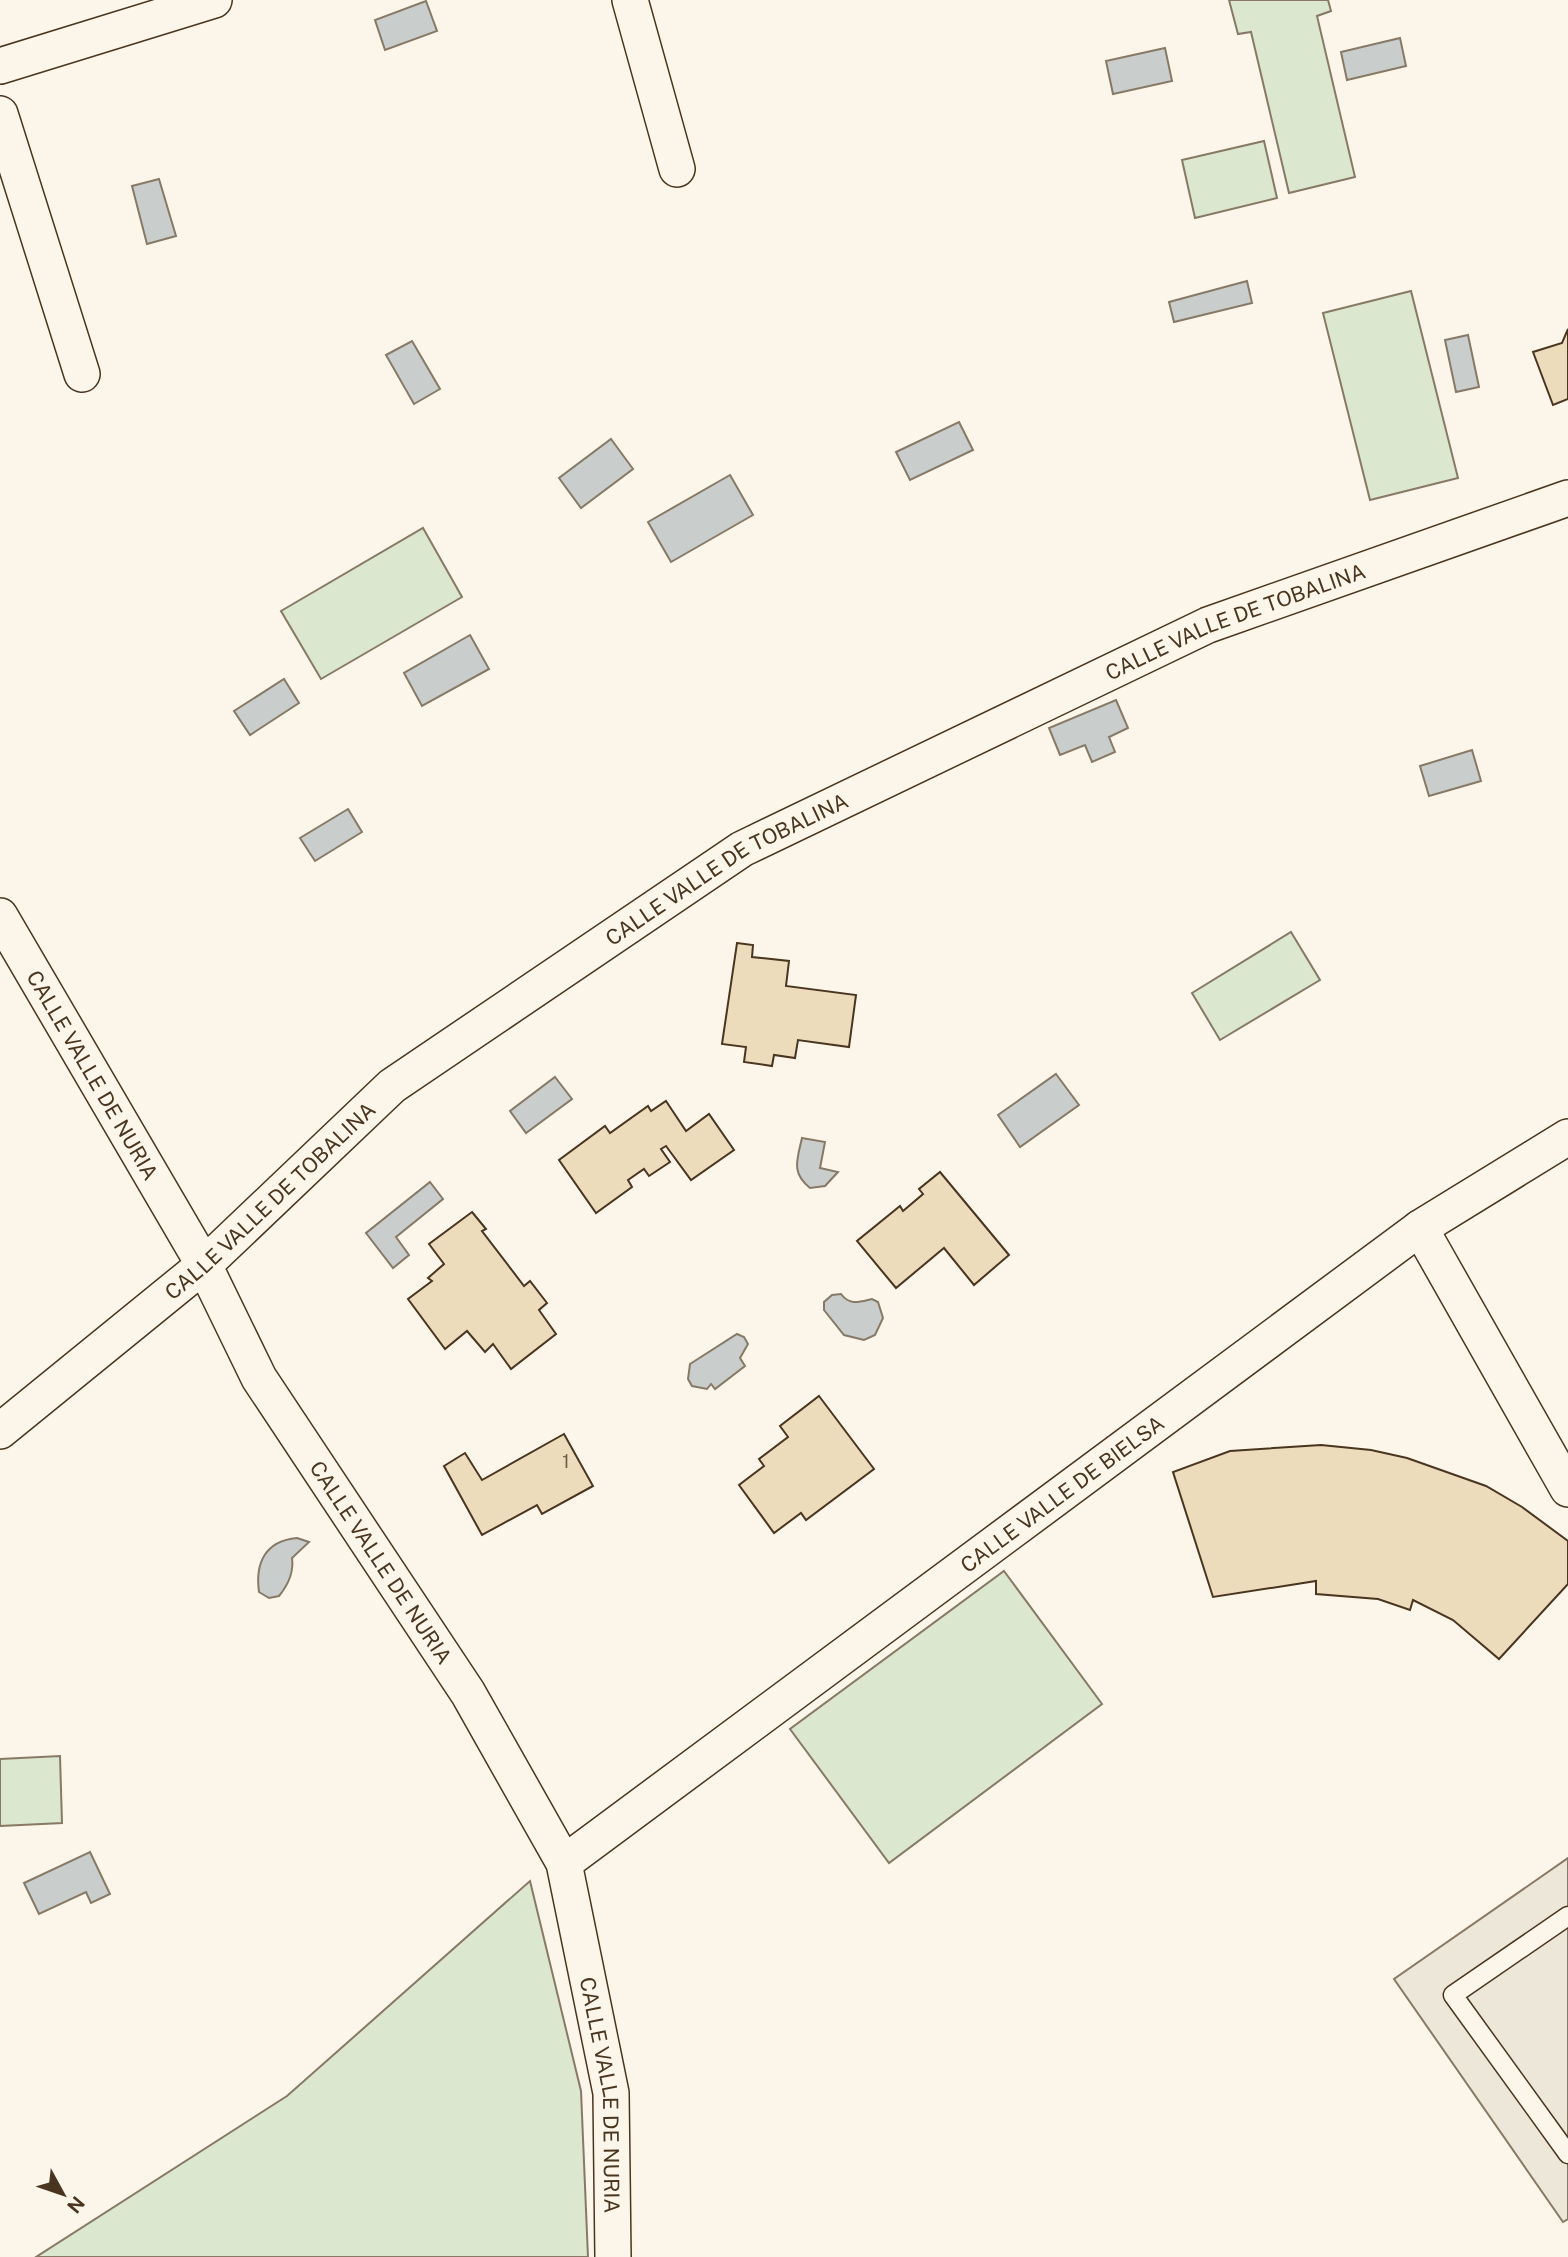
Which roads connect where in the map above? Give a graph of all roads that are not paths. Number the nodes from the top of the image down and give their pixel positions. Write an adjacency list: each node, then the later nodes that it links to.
1 (214, 0): 3 (street)
2 (630, 0): 5 (street)
3 (0, 66)
4 (0, 114): 6 (street)
5 (677, 169)
6 (82, 374)
7 (1568, 498): 11 (street, CALLE VALLE DE TOBALINA)
8 (0, 916): 11 (street, CALLE VALLE DE NURIA)
9 (1568, 1136): 10 (street, CALLE VALLE DE BIELSA)
10 (1420, 1228): 13 (street); 14 (street, CALLE VALLE DE BIELSA)
11 (204, 1265): 12 (street, CALLE VALLE DE TOBALINA); 14 (street, CALLE VALLE DE NURIA)
12 (0, 1431)
13 (1568, 1489)
14 (564, 1863): 17 (street, CALLE VALLE DE NURIA)
15 (1568, 1916): 16 (lane)
16 (1568, 2154)
17 (613, 2257)

